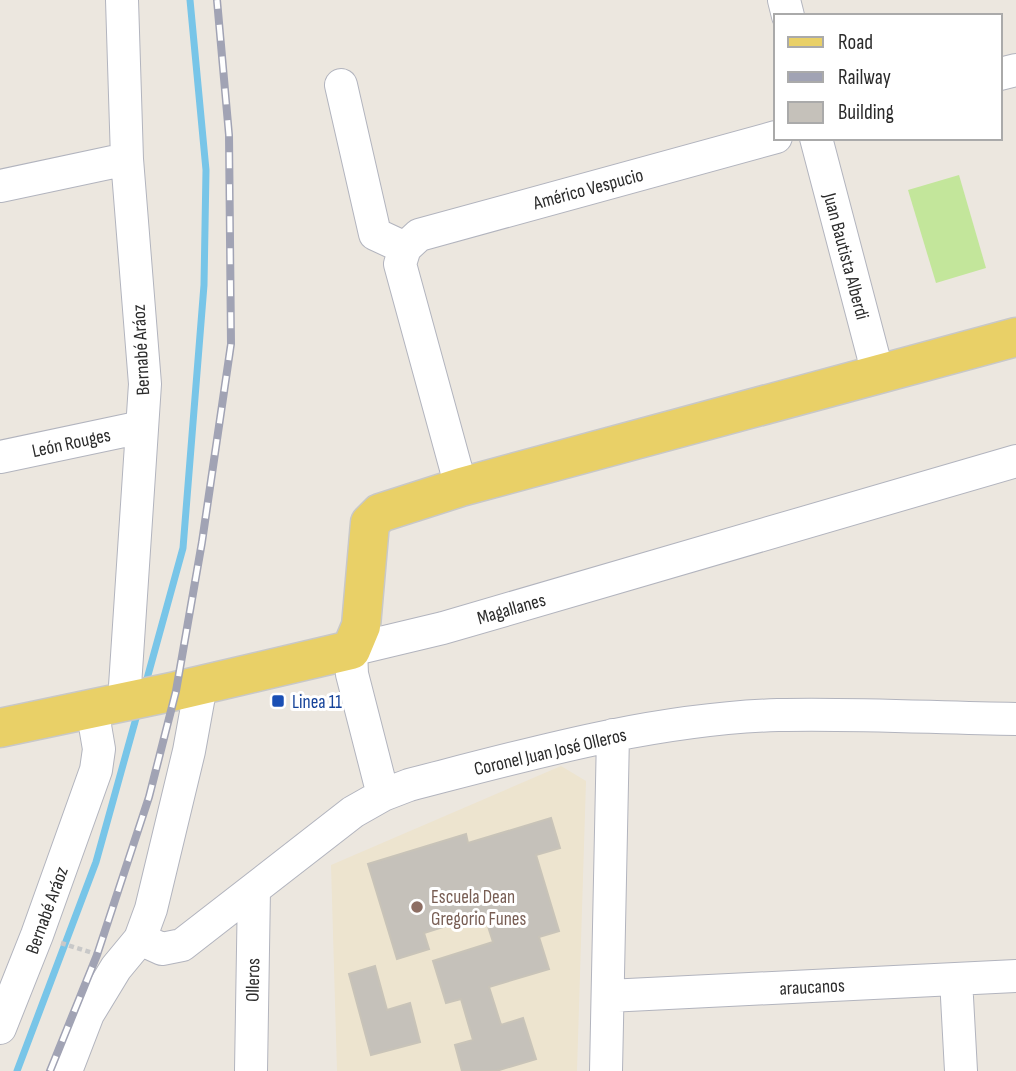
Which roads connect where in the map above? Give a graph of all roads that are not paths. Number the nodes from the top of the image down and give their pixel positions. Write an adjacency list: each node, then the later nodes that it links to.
1 (122, 0): 5 (street, Bernabé Aráoz)
2 (341, 85): 7 (street)
3 (774, 137): 7 (street, Américo Vespucio)
4 (817, 140): 9 (street, Juan Bautista Alberdi)
5 (127, 159): 6 (street); 10 (street, Bernabé Aráoz)
6 (0, 186)
7 (405, 248): 13 (street)
8 (1016, 337): 9 (main road)
9 (878, 374): 13 (main road)
10 (142, 427): 11 (street, León Rouges); 15 (street, Bernabé Aráoz)
11 (0, 457)
12 (1016, 461): 14 (street, Magallanes)
13 (461, 487): 14 (main road)
14 (351, 650): 15 (main road, Magallanes); 19 (street)
15 (144, 697): 17 (main road, Magallanes); 21 (street); 25 (street, Bernabé Aráoz)
16 (1016, 719): 18 (street, Coronel Juan José Olleros)
17 (0, 728)
18 (613, 735): 19 (street, Coronel Juan José Olleros); 24 (street)
19 (383, 795): 20 (street, Coronel Juan José Olleros)
20 (254, 889): 21 (street, Coronel Juan José Olleros); 28 (street, Olleros)
21 (141, 939): 27 (street)
22 (1016, 976): 23 (street, araucanos)
23 (956, 979): 24 (street, araucanos); 30 (street)
24 (608, 996): 29 (street)
25 (6, 1000): 26 (street, Bernabé Aráoz)
26 (0, 1028)
27 (66, 1071)
28 (251, 1071)
29 (606, 1071)
30 (961, 1071)

